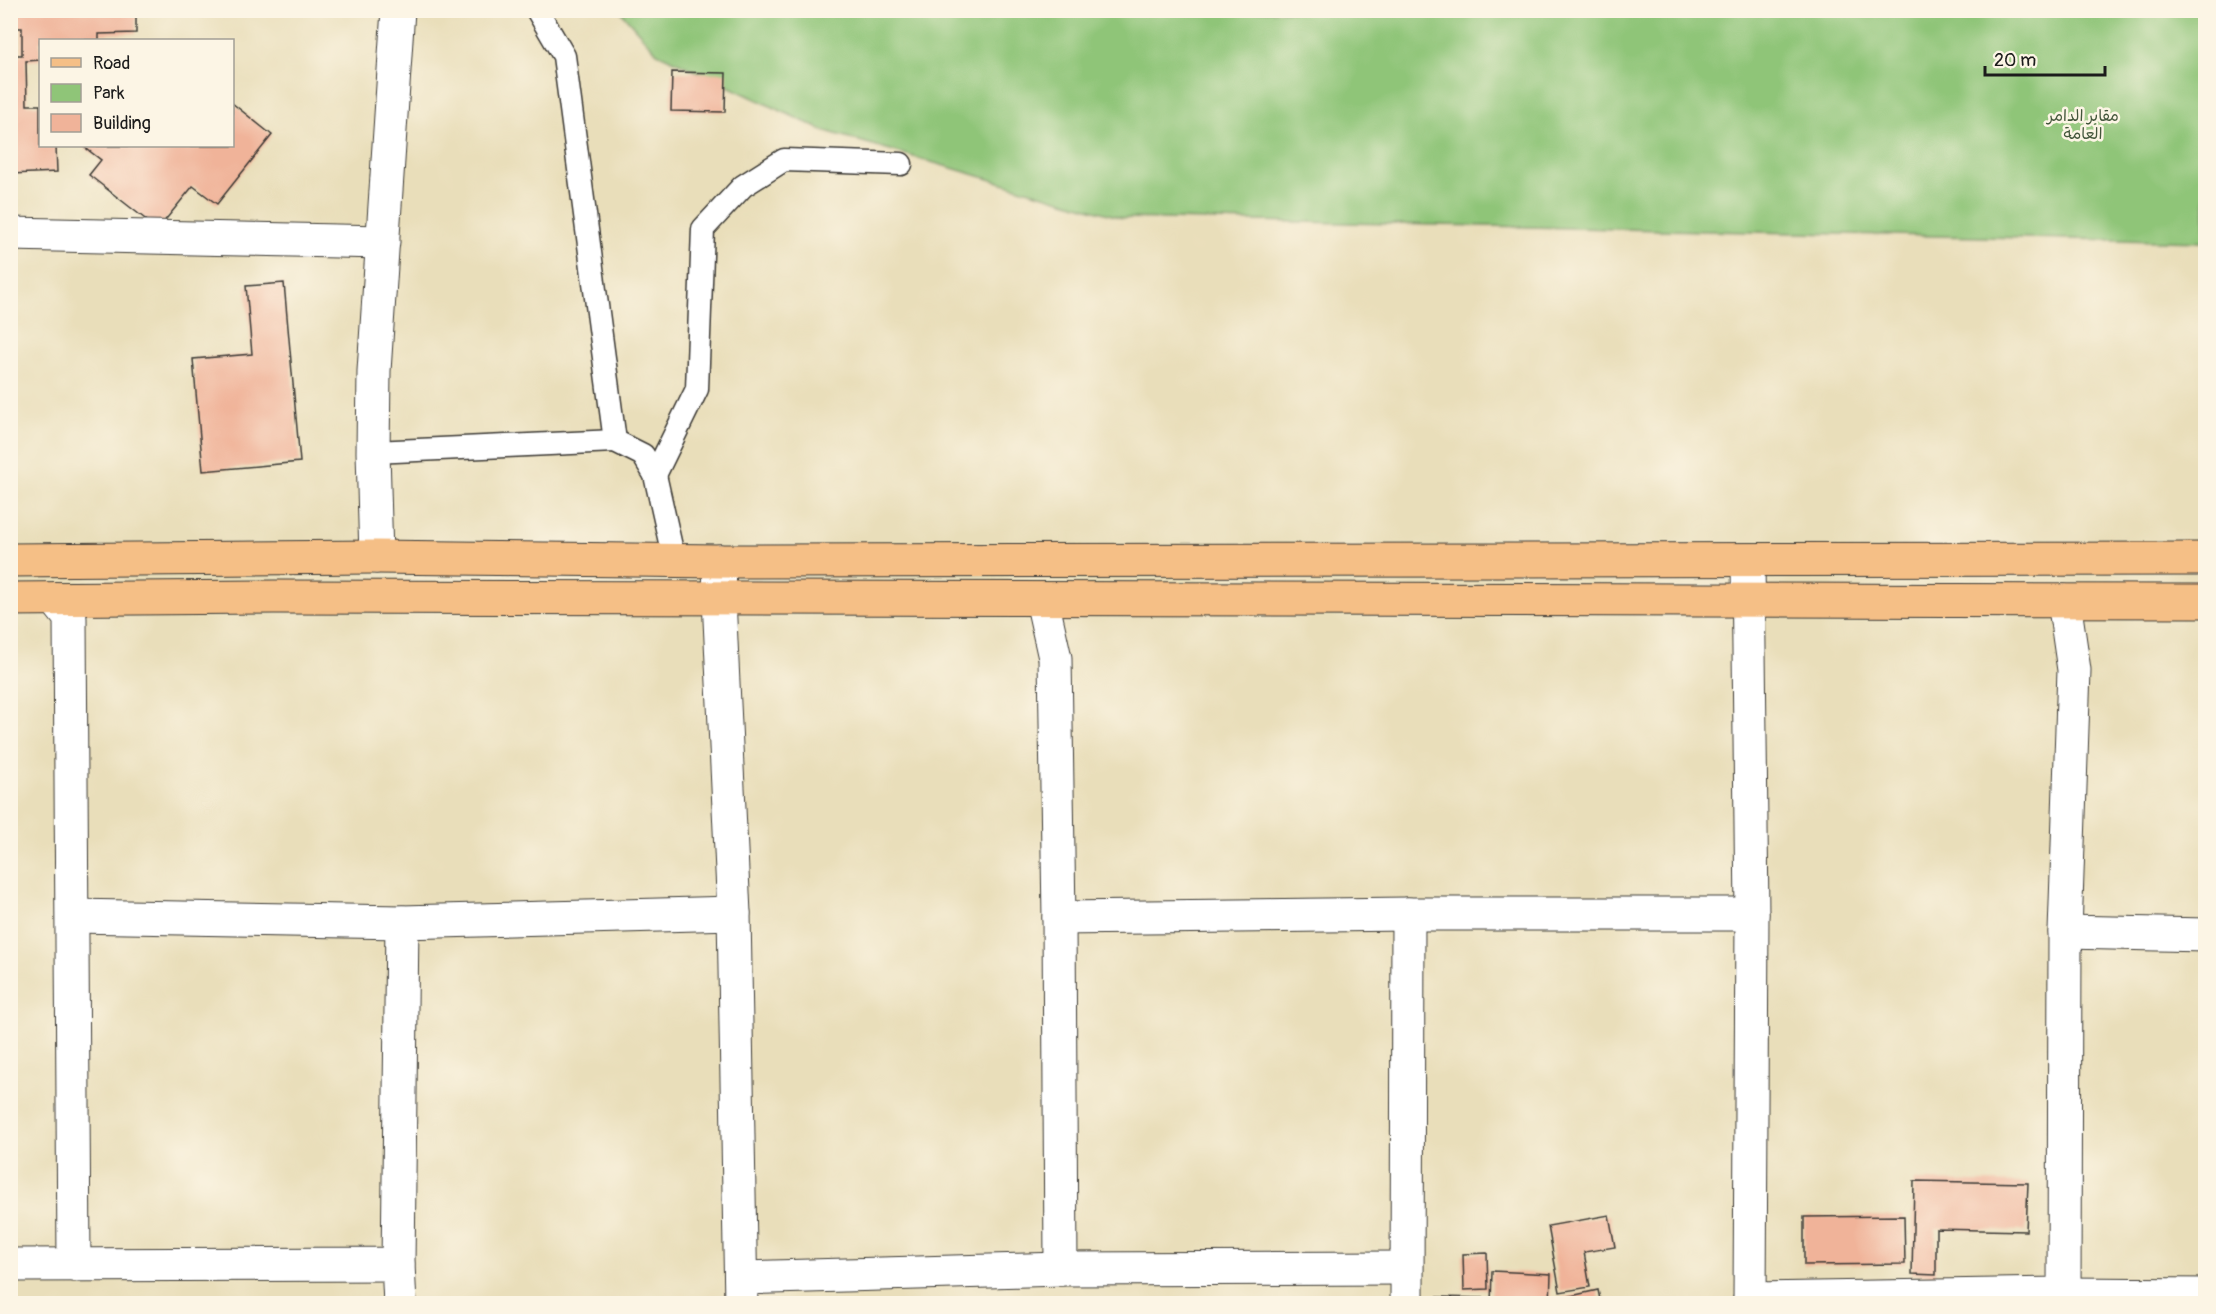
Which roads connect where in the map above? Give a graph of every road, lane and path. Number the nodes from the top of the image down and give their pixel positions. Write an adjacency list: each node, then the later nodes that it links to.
1 (398, 10): 5 (street)
2 (537, 10): 6 (lane)
3 (901, 164): 8 (lane)
4 (10, 234): 5 (street)
5 (383, 242): 7 (street)
6 (615, 441): 7 (lane); 8 (lane)
7 (372, 452): 9 (street)
8 (655, 475): 12 (lane)
9 (376, 557): 11 (main road); 12 (main road)
10 (2205, 559): 14 (main road)
11 (10, 560)
12 (674, 560): 13 (main road)
13 (720, 561): 14 (main road); 17 (street)
14 (1748, 561): 19 (street)
15 (10, 598): 16 (main road)
16 (55, 598): 17 (main road); 25 (street)
17 (719, 599): 18 (main road); 22 (street)
18 (1042, 600): 19 (main road); 26 (street)
19 (1747, 600): 20 (main road); 24 (street)
20 (2064, 601): 21 (main road); 28 (street)
21 (2205, 601)
22 (734, 913): 27 (street); 35 (street)
23 (1408, 914): 24 (street); 26 (street); 33 (street)
24 (1752, 914): 38 (street)
25 (73, 916): 27 (street); 32 (street)
26 (1059, 918): 34 (street)
27 (402, 922): 30 (street)
28 (2065, 933): 29 (street); 36 (street)
29 (2205, 935)
30 (399, 1264): 32 (street); 39 (street)
31 (10, 1265): 32 (street)
32 (74, 1265)
33 (1406, 1268): 34 (street); 40 (street)
34 (1061, 1269): 35 (street)
35 (741, 1291)
36 (2064, 1294): 37 (street); 38 (street)
37 (2205, 1296)
38 (1750, 1301)
39 (400, 1304)
40 (1407, 1304)

